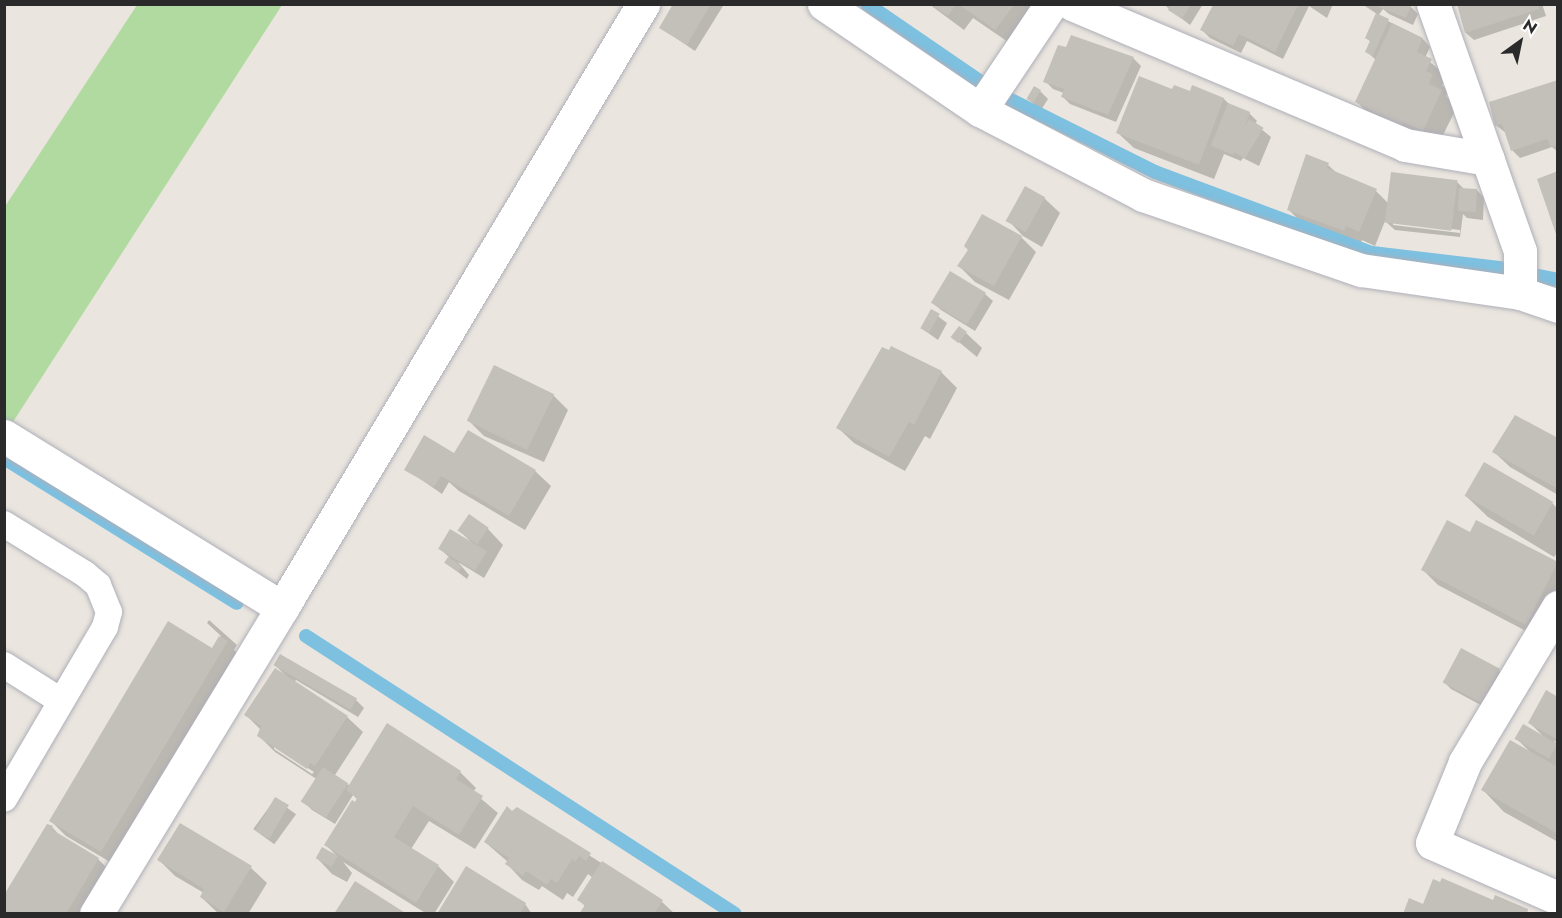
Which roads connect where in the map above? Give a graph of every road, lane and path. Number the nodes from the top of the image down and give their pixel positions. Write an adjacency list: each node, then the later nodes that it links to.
1 (643, 4): 13 (street)
2 (824, 4): 6 (street)
3 (1051, 4): 6 (street)
4 (1072, 4): 7 (street)
5 (1432, 4): 7 (street)
6 (980, 110): 8 (street)
7 (1488, 159): 8 (street)
8 (1520, 279): 9 (street)
9 (1557, 306)
10 (4, 436): 13 (street)
11 (4, 524): 15 (lane)
12 (1557, 607): 17 (street)
13 (282, 608): 18 (street)
14 (4, 665): 15 (lane)
15 (61, 701): 16 (lane)
16 (4, 799)
17 (1557, 898)
18 (96, 914)

